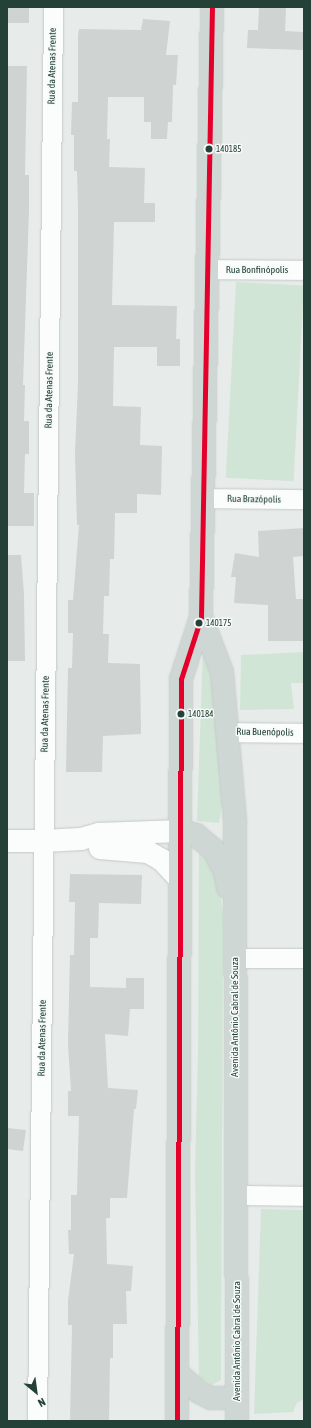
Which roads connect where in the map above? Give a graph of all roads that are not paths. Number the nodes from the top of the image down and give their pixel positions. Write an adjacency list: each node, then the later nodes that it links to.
1 (53, 7): 13 (street, Rua da Atenas Frente)
2 (212, 7): 3 (main road, Avenida Antônio Cabral de Souza)
3 (209, 269): 4 (street, Rua Bonfinópolis); 5 (main road, Avenida Antônio Cabral de Souza)
4 (304, 270)
5 (203, 498): 6 (street, Rua Brazópolis); 7 (main road, Avenida Antônio Cabral de Souza)
6 (304, 499)
7 (201, 617): 8 (main road, Avenida Antônio Cabral de Souza); 10 (main road, Avenida Antônio Cabral de Souza)
8 (227, 732): 9 (street, Rua Buenópolis); 15 (main road, Avenida Antônio Cabral de Souza)
9 (304, 733)
10 (181, 831): 11 (street); 14 (main road, Avenida Antônio Cabral de Souza); 15 (main road)
11 (81, 839): 13 (street); 14 (street)
12 (7, 841): 13 (street)
13 (44, 841): 22 (street, Rua da Atenas Frente)
14 (180, 879): 20 (main road, Avenida Antônio Cabral de Souza)
15 (235, 915): 16 (main road, Avenida Antônio Cabral de Souza)
16 (235, 958): 17 (street); 18 (main road, Avenida Antônio Cabral de Souza)
17 (304, 958)
18 (236, 1195): 19 (street); 21 (main road, Avenida Antônio Cabral de Souza)
19 (304, 1196)
20 (179, 1375): 21 (main road); 23 (main road, Avenida Antônio Cabral de Souza)
21 (237, 1395): 24 (main road, Avenida Antônio Cabral de Souza)
22 (37, 1421)
23 (177, 1421)
24 (237, 1421)

